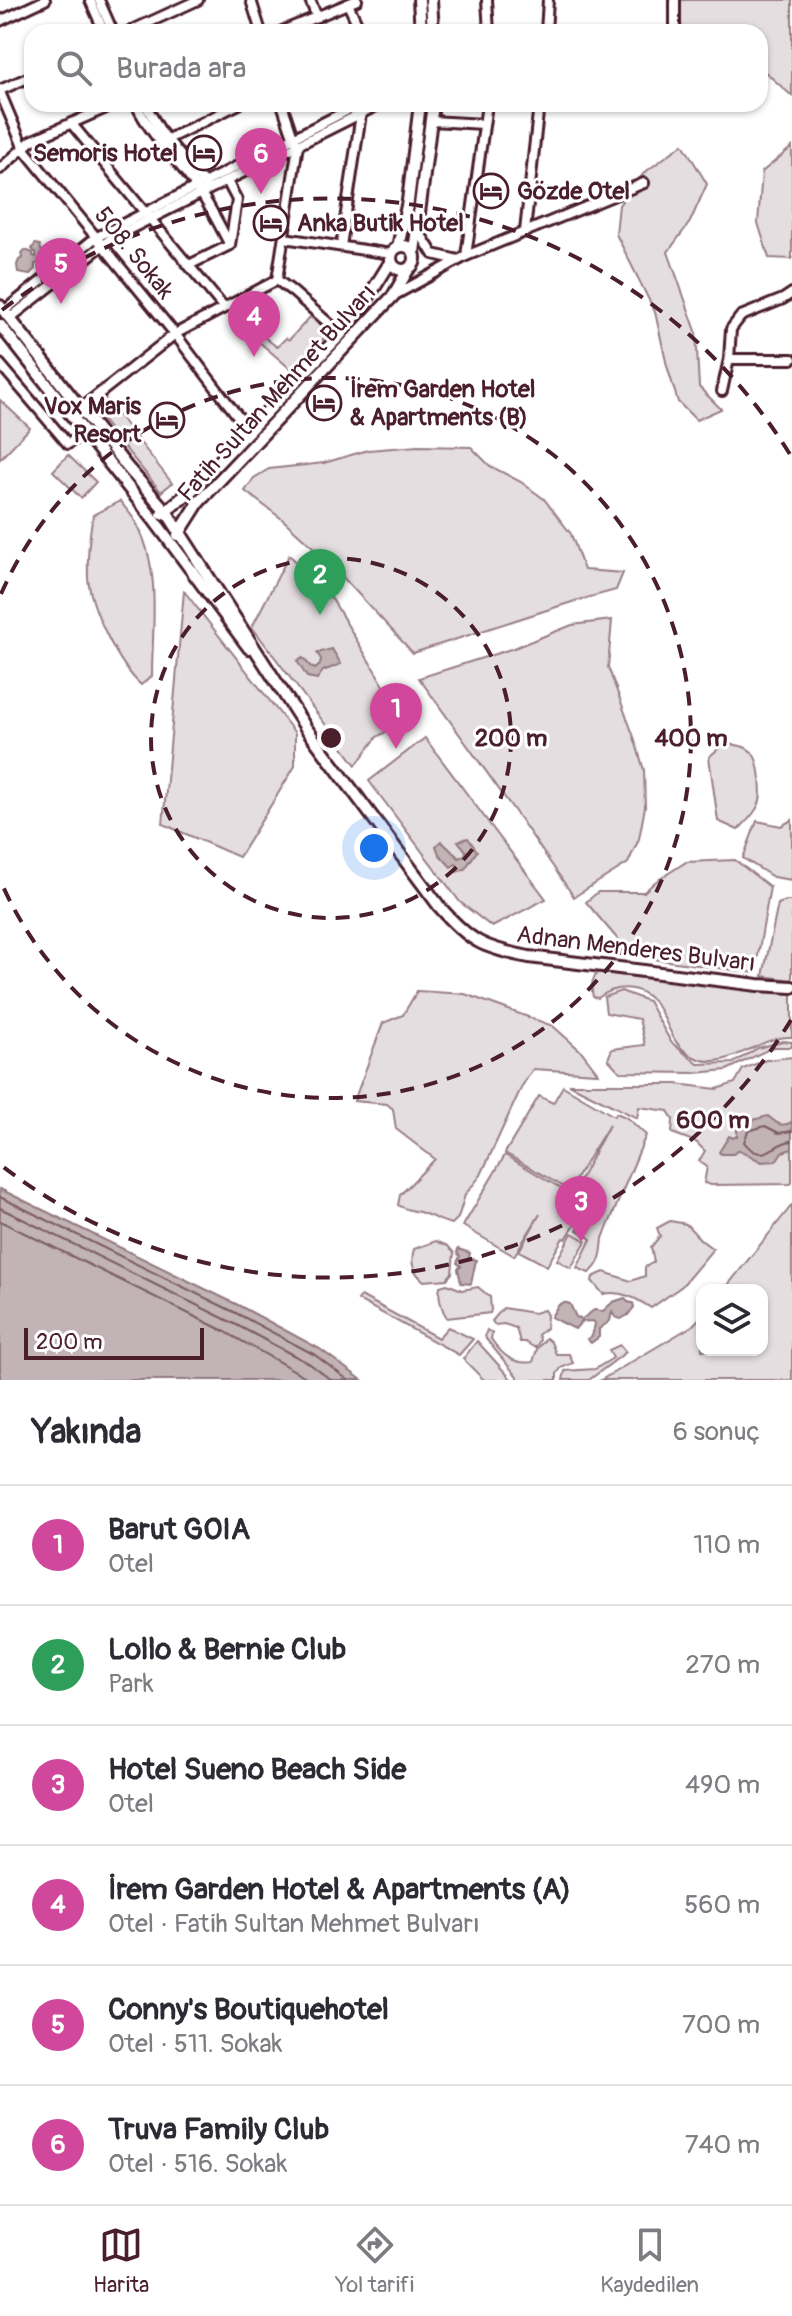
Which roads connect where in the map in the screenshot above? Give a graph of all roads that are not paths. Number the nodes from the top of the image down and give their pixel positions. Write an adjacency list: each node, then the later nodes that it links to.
1 (45, 0): 14 (street)
2 (90, 0): 15 (street)
3 (99, 0): 16 (street)
4 (198, 0): 17 (street)
5 (251, 0): 18 (street)
6 (310, 0): 13 (street)
7 (419, 0): 21 (main road)
8 (431, 0): 22 (main road)
9 (487, 0): 23 (street)
10 (548, 0): 24 (street)
11 (675, 0): 25 (street)
12 (353, 2): 13 (street); 20 (street)
13 (317, 17): 19 (street)
14 (0, 21)
15 (100, 24)
16 (110, 24)
17 (146, 24)
18 (258, 24)
19 (306, 24)
20 (359, 24)
21 (420, 24)
22 (432, 24)
23 (488, 24)
24 (546, 24)
25 (675, 24)
26 (24, 80): 27 (street)
27 (0, 91): 47 (street, 508. Sokak)
28 (96, 112): 43 (street)
29 (140, 112): 45 (street)
30 (148, 112): 45 (street)
31 (223, 112): 45 (street)
32 (285, 112): 46 (street)
33 (337, 112): 41 (street)
34 (350, 112): 41 (street)
35 (354, 112): 46 (street)
36 (360, 112): 58 (street)
37 (419, 112): 60 (main road, Fatih Sultan Mehmet Bulvarı)
38 (432, 112): 42 (main road, Fatih Sultan Mehmet Bulvarı)
39 (486, 112): 44 (street)
40 (538, 112): 54 (street)
41 (339, 115): 46 (street)
42 (431, 121): 44 (street); 53 (main road, Fatih Sultan Mehmet Bulvarı)
43 (71, 123): 47 (street); 52 (street)
44 (484, 124): 61 (street)
45 (163, 141): 51 (street)
46 (296, 141): 49 (street); 51 (street); 55 (street)
47 (24, 149): 48 (street); 56 (street, 508. Sokak)
48 (0, 169)
49 (227, 181): 51 (street); 57 (street)
50 (644, 183): 54 (street)
51 (202, 188): 52 (street); 57 (street)
52 (147, 216): 56 (street); 62 (street)
53 (418, 230): 59 (main road, Fatih Sultan Mehmet Bulvarı); 61 (street)
54 (525, 231): 61 (street)
55 (284, 238): 58 (street); 64 (street)
56 (98, 242): 68 (street); 69 (street, 508. Sokak)
57 (230, 245): 62 (street)
58 (341, 246): 60 (street)
59 (414, 252): 60 (main road); 63 (main road, Fatih Sultan Mehmet Bulvarı)
60 (393, 254): 63 (main road, Fatih Sultan Mehmet Bulvarı); 70 (main road, Fatih Sultan Mehmet Bulvarı)
61 (462, 258): 66 (street)
62 (189, 265): 67 (street)
63 (409, 268): 66 (main road, Fatih Sultan Mehmet Bulvarı)
64 (277, 280): 67 (street); 70 (street)
65 (792, 293): 71 (street)
66 (393, 296): 80 (main road, Fatih Sultan Mehmet Bulvarı)
67 (224, 308): 69 (street)
68 (4, 315): 75 (main road); 77 (main road)
69 (175, 334): 75 (street); 76 (street, 508. Sokak)
70 (341, 334): 76 (main road, Fatih Sultan Mehmet Bulvarı)
71 (729, 359): 72 (street); 74 (street)
72 (792, 359)
73 (0, 364): 77 (street)
74 (722, 391)
75 (81, 408): 78 (main road)
76 (249, 431): 78 (main road, Fatih Sultan Mehmet Bulvarı)
77 (84, 432): 79 (main road)
78 (166, 511): 79 (main road, Fatih Sultan Mehmet Bulvarı); 80 (main road, Adnan Menderes Bulvarı)
79 (154, 520): 81 (main road, Adnan Menderes Bulvarı)
80 (181, 533): 81 (main road, Fatih Sultan Mehmet Bulvarı); 82 (main road, Adnan Menderes Bulvarı)
81 (170, 542): 82 (main road, Adnan Menderes Bulvarı)
82 (272, 677): 83 (main road, Adnan Menderes Bulvarı)
83 (792, 987)

